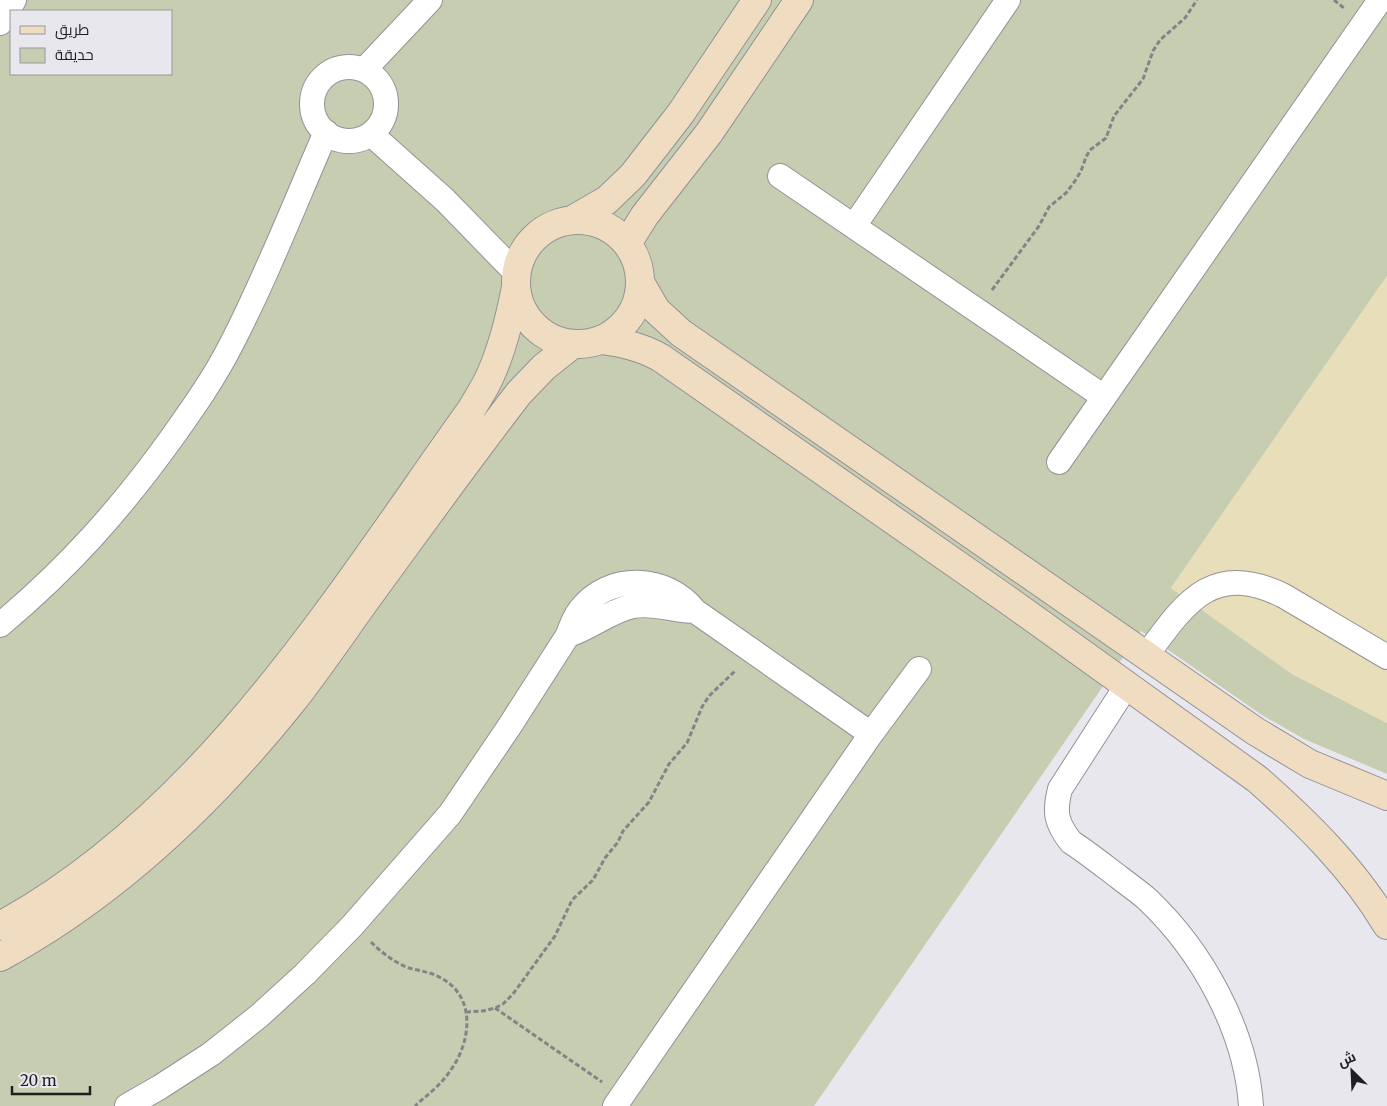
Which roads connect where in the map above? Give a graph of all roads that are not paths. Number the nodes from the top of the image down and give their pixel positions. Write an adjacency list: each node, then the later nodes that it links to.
1 (14, 0): 7 (street)
2 (430, 0): 8 (street)
3 (757, 0): 12 (street)
4 (799, 0): 14 (street)
5 (1008, 0): 13 (street)
6 (1380, 0): 19 (street)
7 (0, 22)
8 (364, 70): 9 (street); 10 (street)
9 (326, 132): 10 (street); 21 (street)
10 (371, 134): 15 (street)
11 (780, 176): 13 (street)
12 (574, 219): 14 (street); 15 (street)
13 (854, 226): 19 (street)
14 (628, 242): 16 (street)
15 (516, 280): 18 (street); 29 (street)
16 (641, 284): 17 (street); 22 (street)
17 (601, 340): 18 (street); 25 (street)
18 (573, 344): 30 (street)
19 (1104, 397): 20 (street)
20 (1059, 462)
21 (0, 625)
22 (1146, 656): 23 (street); 27 (street)
23 (1387, 657)
24 (919, 669): 26 (street)
25 (1127, 685): 28 (street); 33 (street)
26 (871, 734): 31 (street); 32 (street)
27 (1387, 796)
28 (1387, 924)
29 (0, 926)
30 (0, 957)
31 (619, 1101)
32 (127, 1106)
33 (1251, 1106)

